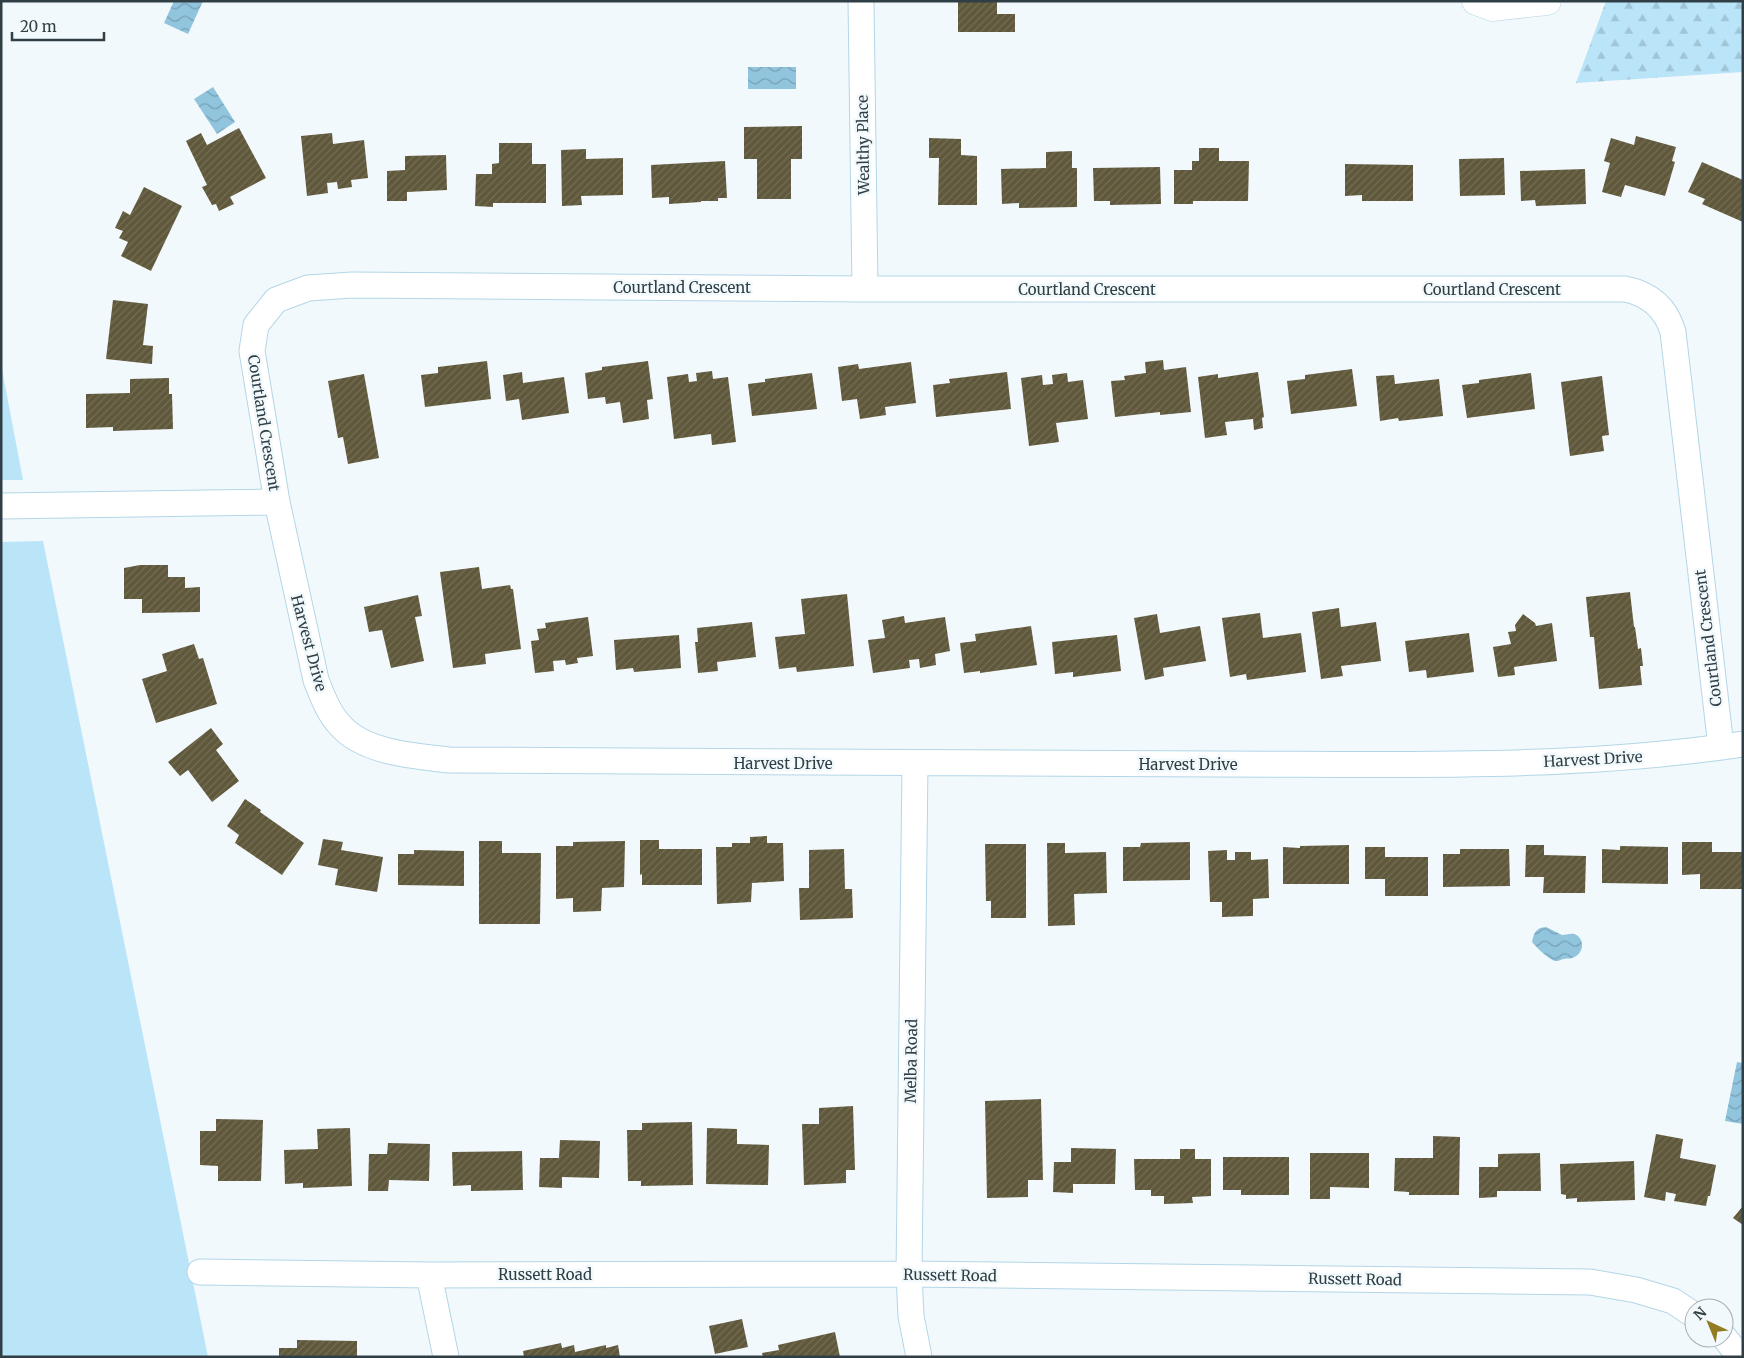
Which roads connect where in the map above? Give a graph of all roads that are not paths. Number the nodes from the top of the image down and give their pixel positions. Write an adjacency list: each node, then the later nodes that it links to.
1 (861, 1): 4 (street, Wealthy Place)
2 (1476, 1): 3 (main road)
3 (1547, 1)
4 (865, 289): 5 (street, Courtland Crescent); 7 (street, Courtland Crescent)
5 (277, 502): 6 (street); 8 (street, Harvest Drive)
6 (1, 506)
7 (1732, 746): 8 (street, Harvest Drive)
8 (915, 764): 11 (street, Melba Road)
9 (200, 1272): 10 (street, Russett Road)
10 (429, 1274): 11 (street, Russett Road); 13 (street)
11 (909, 1274): 12 (street, Russett Road); 14 (street, Melba Road)
12 (1684, 1308)
13 (446, 1357)
14 (919, 1357)

